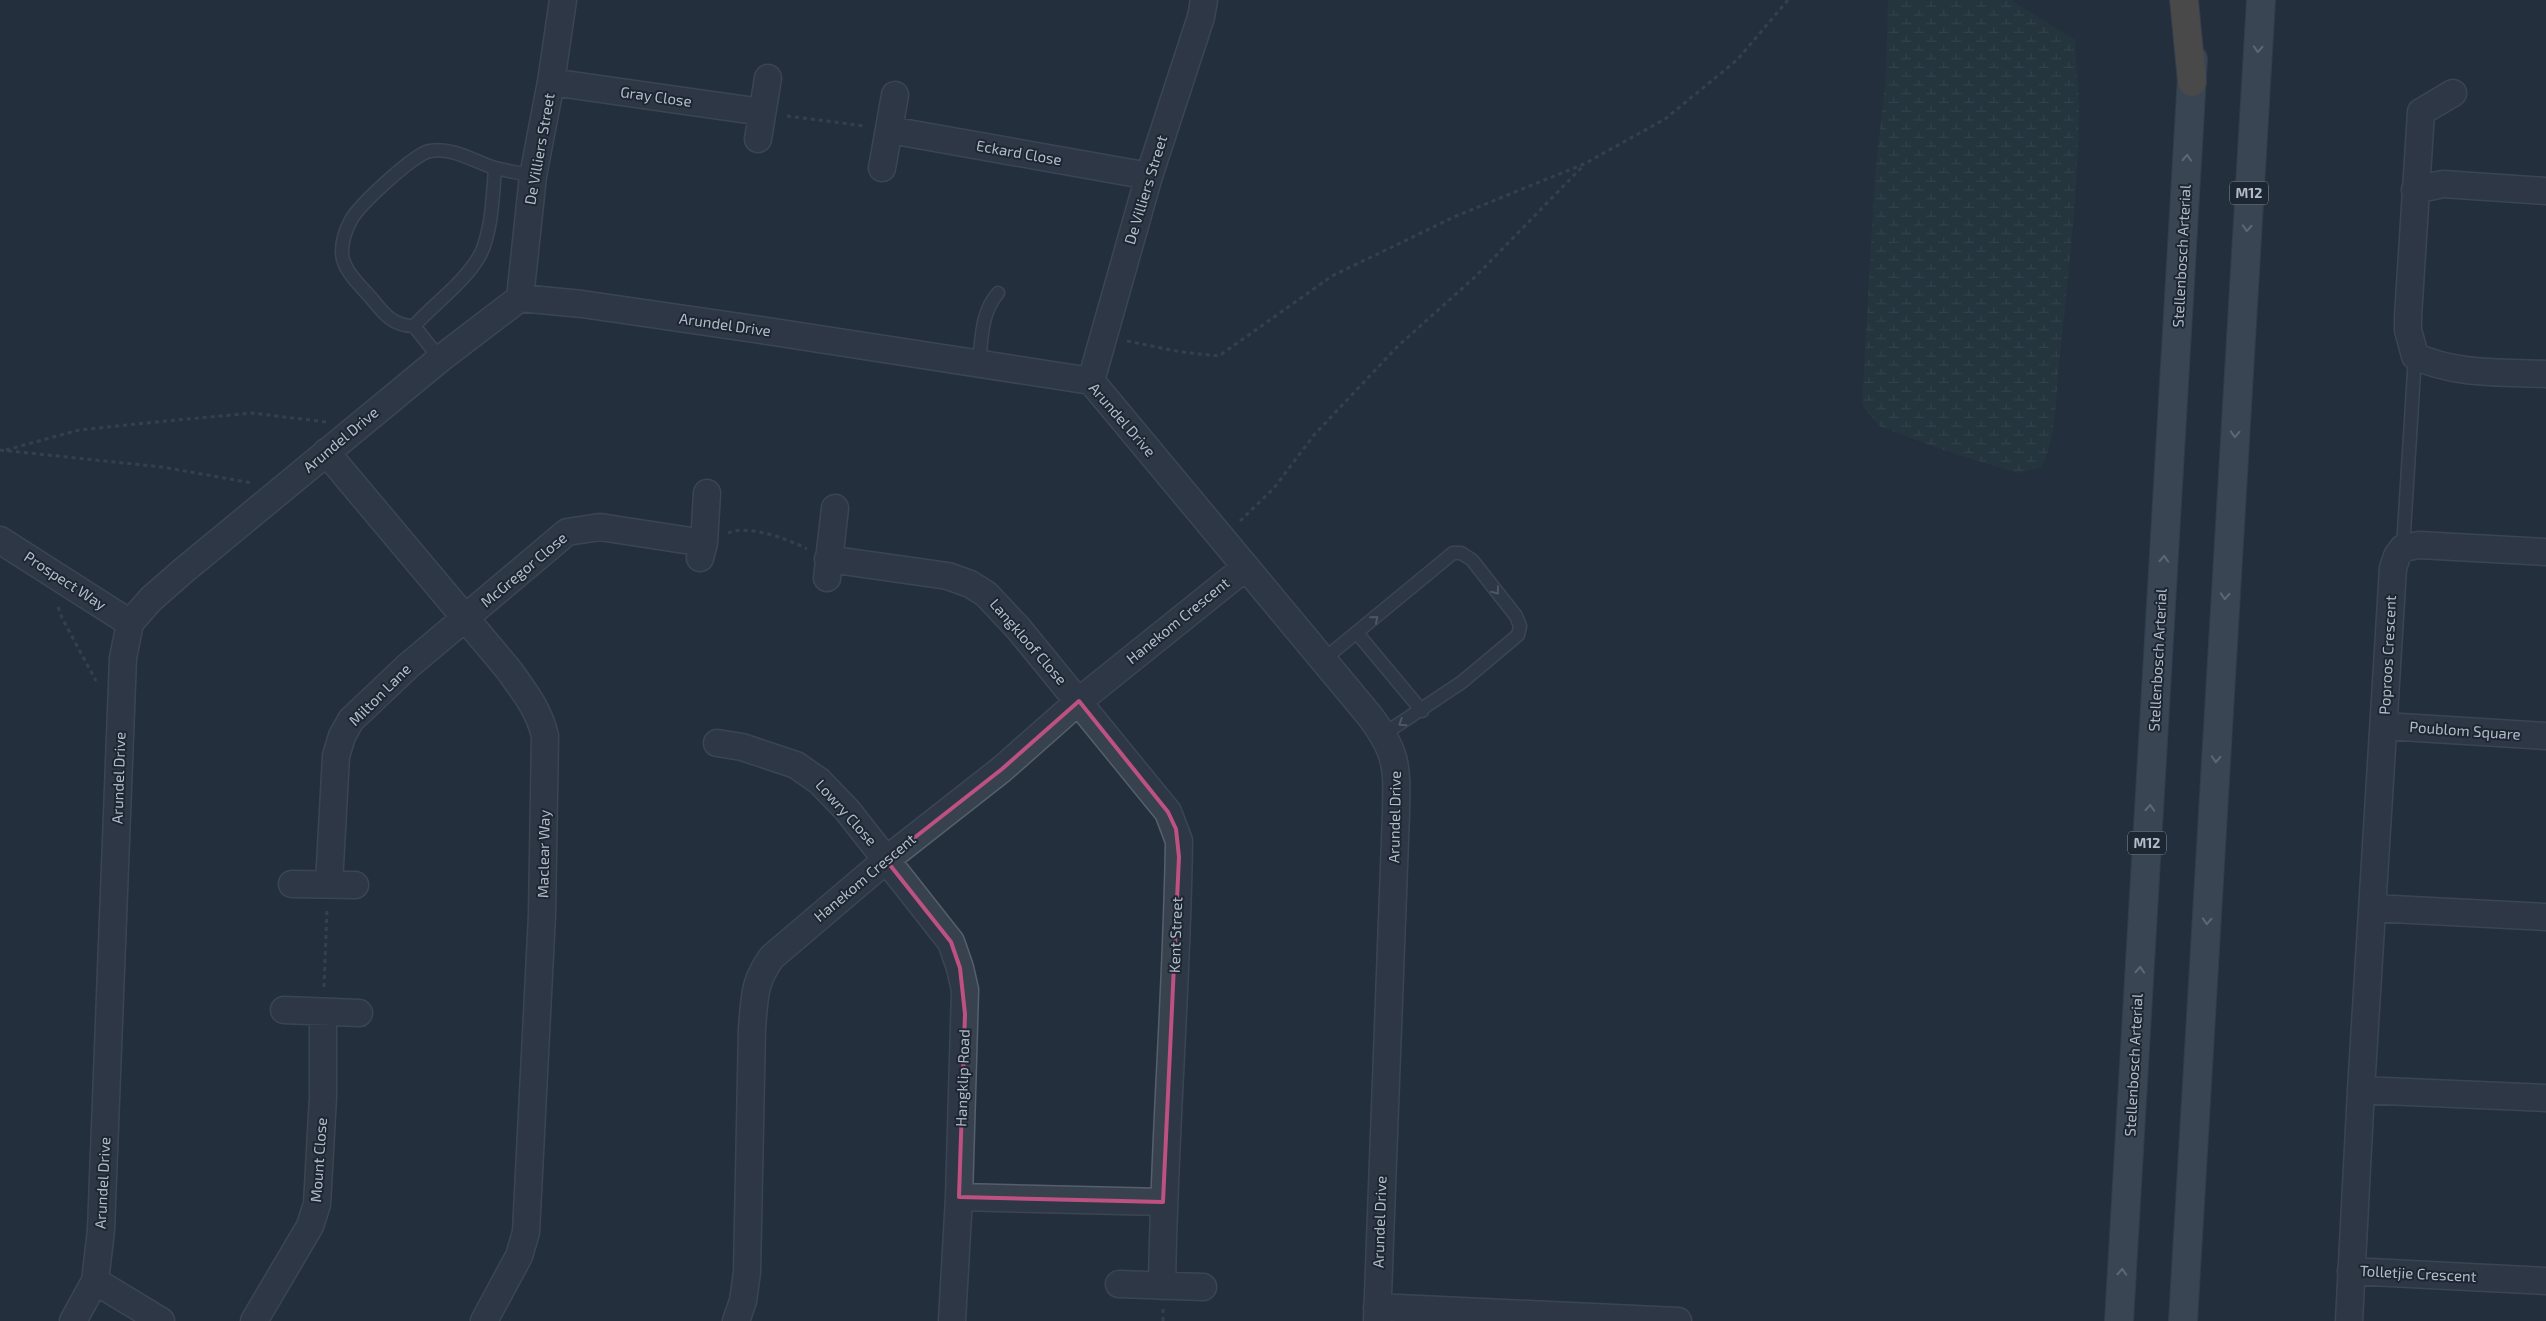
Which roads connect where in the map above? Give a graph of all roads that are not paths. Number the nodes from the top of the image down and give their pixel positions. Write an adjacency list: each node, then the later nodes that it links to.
1 (563, 0): 7 (street, De Villiers Street)
2 (1204, 0): 17 (street, De Villiers Street)
3 (2184, 0): 8 (highway)
4 (2198, 0): 8 (main road, Stellenbosch Arterial / M12)
5 (2261, 0): 72 (main road, M12, one-way to 72)
6 (768, 78): 11 (street)
7 (551, 82): 11 (street, Gray Close); 16 (street, De Villiers Street)
8 (2192, 82): 71 (main road, Stellenbosch Arterial / M12, one-way to 8)
9 (2453, 93): 18 (street)
10 (895, 95): 12 (street)
11 (762, 112): 13 (street)
12 (890, 130): 15 (street); 17 (street, Eckard Close)
13 (758, 139)
14 (495, 168): 16 (lane); 22 (lane); 22 (lane)
15 (882, 168)
16 (533, 176): 21 (street, De Villiers Street)
17 (1149, 176): 27 (street, De Villiers Street)
18 (2415, 190): 19 (street); 23 (street)
19 (2546, 191)
20 (998, 293): 25 (lane)
21 (520, 298): 24 (street, Arundel Drive); 25 (street, Arundel Drive)
22 (414, 326): 24 (lane)
23 (2416, 356): 26 (street); 32 (lane)
24 (440, 359): 28 (street, Arundel Drive)
25 (979, 362): 27 (street, Arundel Drive)
26 (2546, 374)
27 (1091, 381): 34 (street, Arundel Drive)
28 (326, 452): 35 (street, Maclear Way); 36 (street, Arundel Drive)
29 (707, 493): 35 (street, McGregor Close)
30 (835, 508): 39 (street, Langkloof Close)
31 (0, 540): 36 (street, Prospect Way)
32 (2403, 548): 33 (street); 41 (street, Poproos Crescent)
33 (2546, 552)
34 (1246, 567): 38 (street, Arundel Drive); 39 (street, Hanekom Crescent)
35 (466, 618): 46 (street, Milton Lane); 67 (street, Maclear Way)
36 (130, 623): 58 (street, Arundel Drive)
37 (1357, 634): 38 (lane); 40 (lane); 40 (lane, one-way to 40)
38 (1323, 660): 42 (street, Arundel Drive)
39 (1079, 701): 45 (street, Hanekom Crescent); 56 (street, Kent Street)
40 (1422, 711): 42 (lane, one-way to 42)
41 (2384, 726): 43 (street, Poublom Square); 47 (street, Poproos Crescent)
42 (1384, 734): 63 (street, Arundel Drive)
43 (2546, 736)
44 (717, 744): 45 (street, Lowry Close)
45 (886, 860): 55 (street, Hangklip Road); 68 (street, Hanekom Crescent)
46 (292, 884)
47 (2373, 908): 48 (street); 49 (street, Poproos Crescent)
48 (2546, 917)
49 (2367, 999): 53 (street, Tolletjie Crescent)
50 (284, 1010): 51 (street)
51 (323, 1013): 52 (street); 66 (street, Mount Close)
52 (359, 1013)
53 (2361, 1090): 54 (street); 57 (street, Tolletjie Crescent)
54 (2546, 1098)
55 (959, 1197): 56 (street); 69 (street, Hangklip Road)
56 (1164, 1202): 61 (street, Kent Street)
57 (2351, 1271): 59 (street, Tolletjie Crescent); 73 (street)
58 (95, 1281): 64 (street, Arundel Drive); 65 (street)
59 (2546, 1281)
60 (1119, 1284): 61 (street)
61 (1162, 1286): 62 (street)
62 (1203, 1287)
63 (1377, 1314): 70 (street)
64 (73, 1321)
65 (160, 1321)
66 (254, 1321)
67 (484, 1321)
68 (736, 1321)
69 (952, 1321)
70 (1678, 1321)
71 (2119, 1321)
72 (2183, 1321)
73 (2350, 1321)

